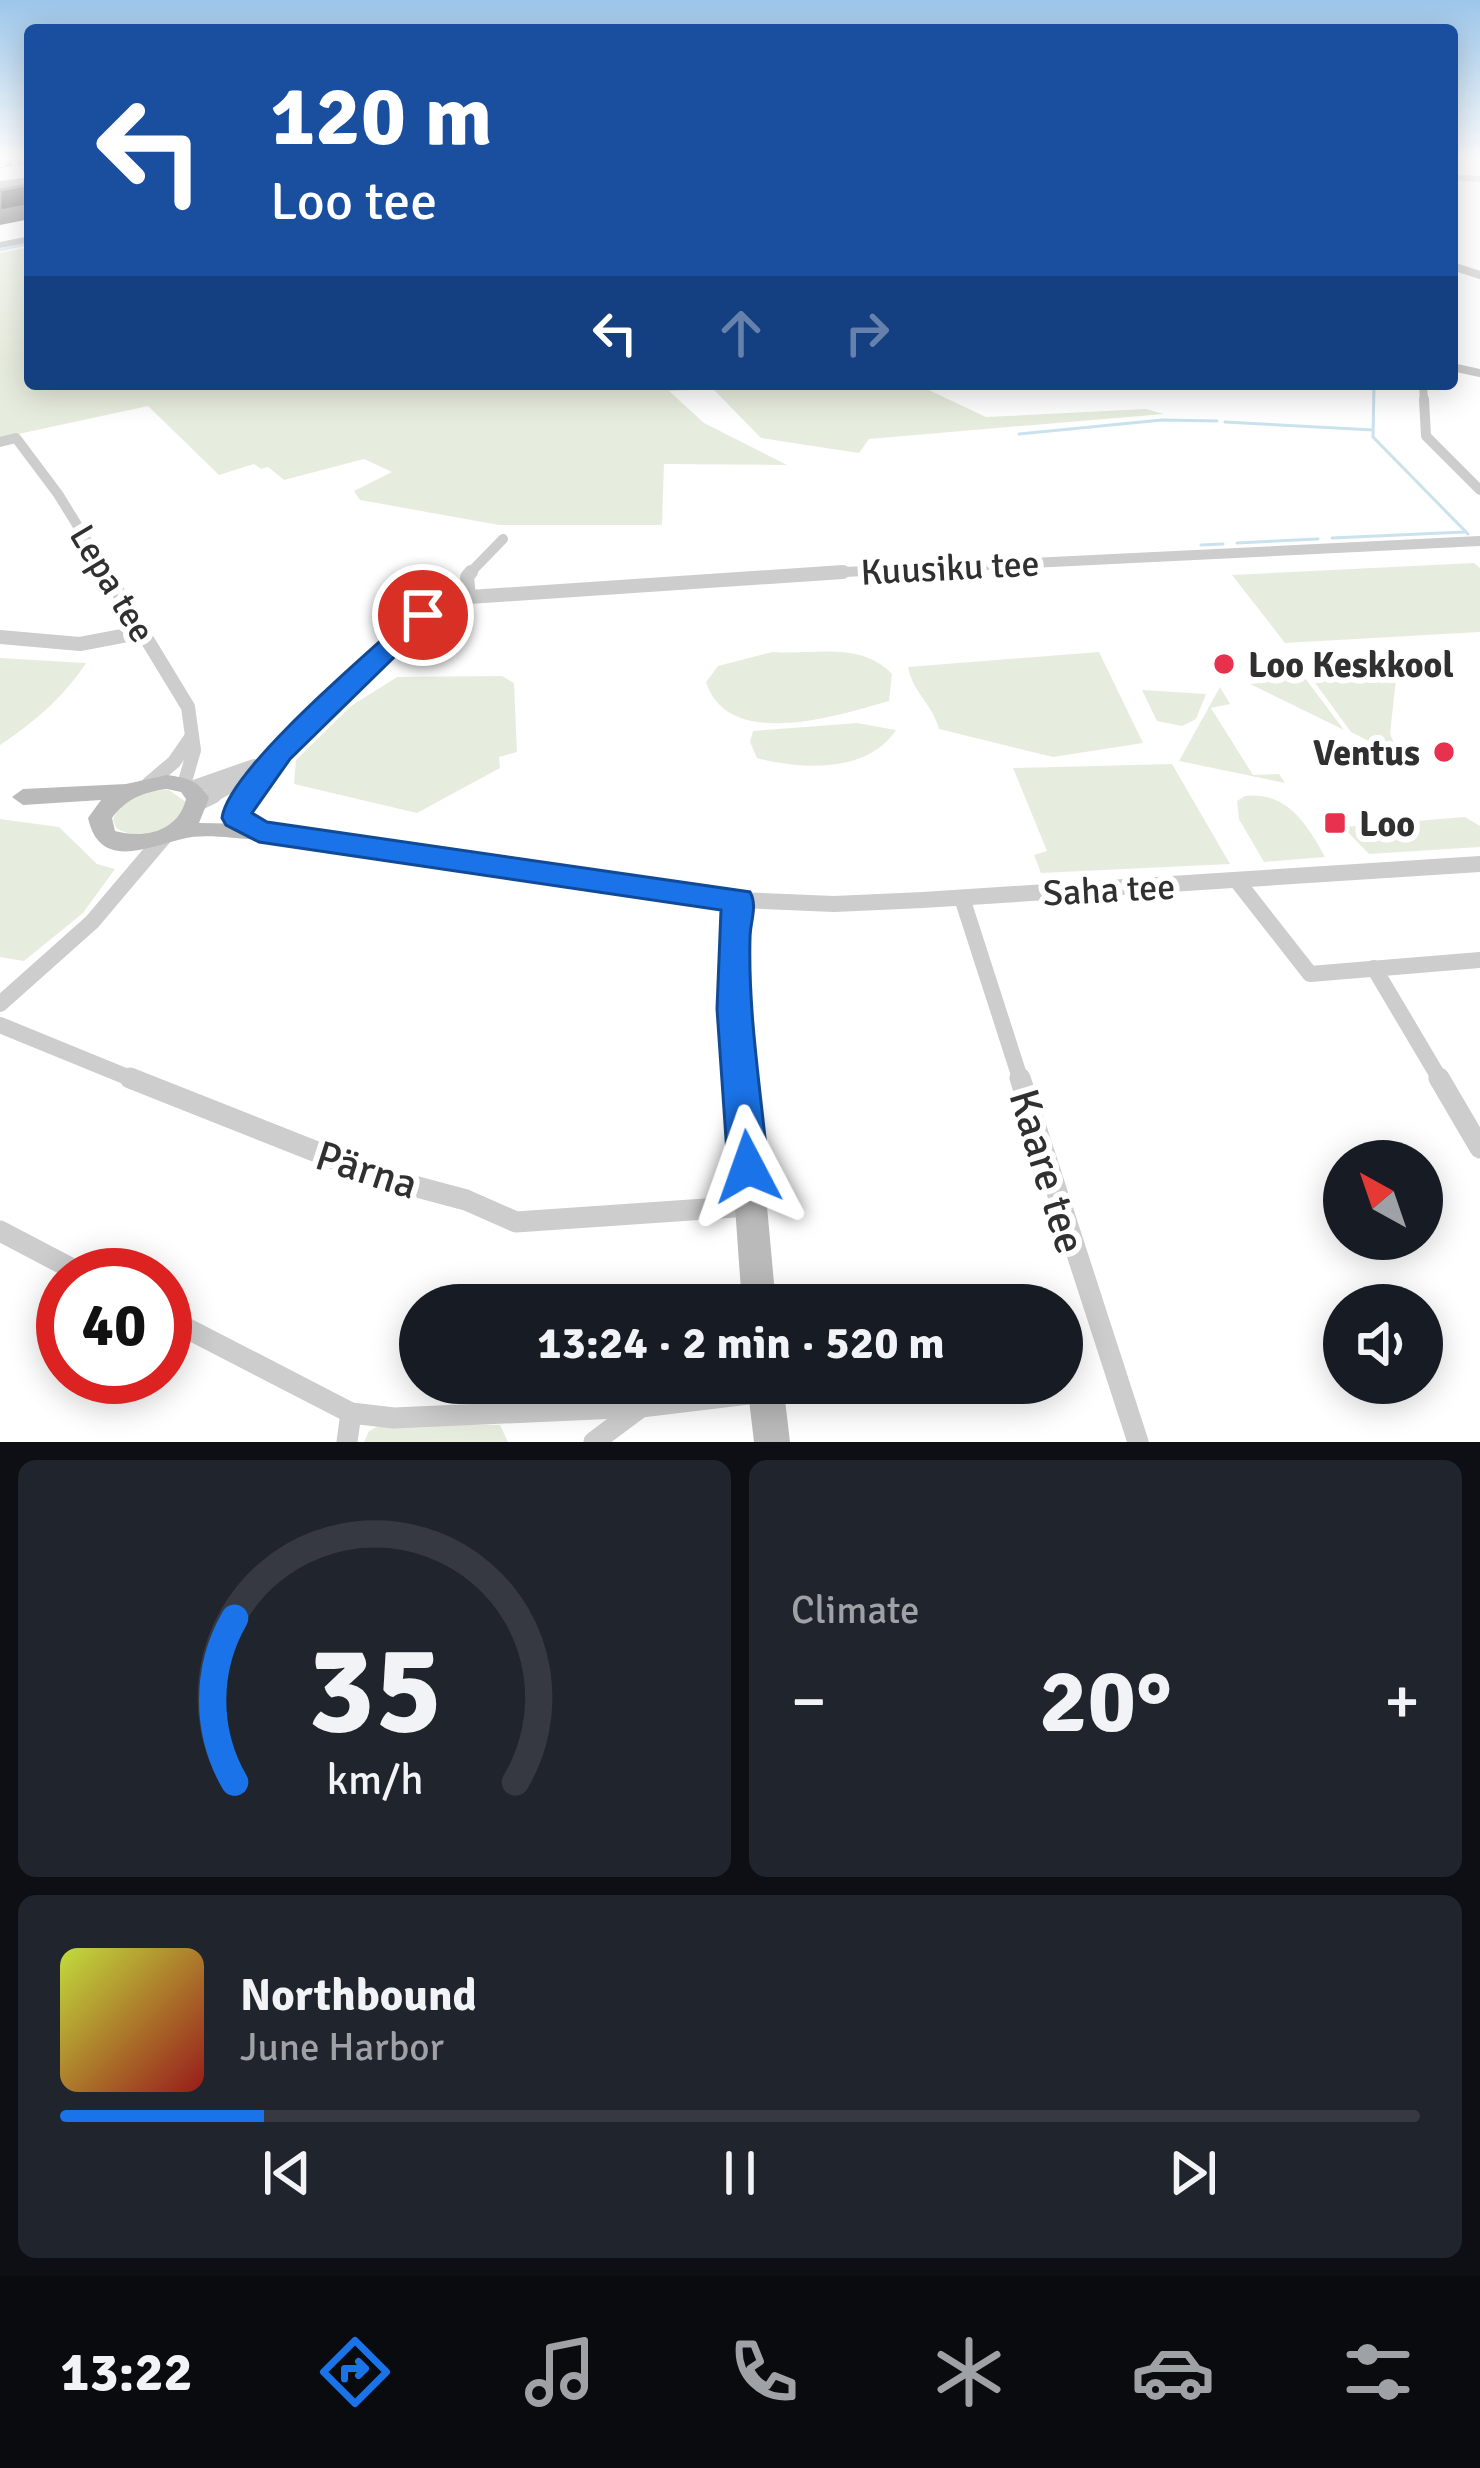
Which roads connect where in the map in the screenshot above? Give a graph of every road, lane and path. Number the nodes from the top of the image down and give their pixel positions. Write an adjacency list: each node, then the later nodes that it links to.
1 (1423, 390): 3 (street)
2 (0, 442): 7 (street, Lepa tee)
3 (1480, 490)
4 (503, 539): 6 (street)
5 (1480, 541): 6 (street, Kuusiku tee)
6 (469, 597): 10 (street, Kuusiku tee)
7 (143, 632): 8 (street); 9 (street, Lepa tee)
8 (0, 637)
9 (192, 736): 11 (street); 13 (street, Lepa tee)
10 (280, 752): 13 (street); 15 (street)
11 (138, 787): 12 (street); 13 (street); 14 (street)
12 (11, 796): 14 (street)
13 (193, 796): 15 (street); 16 (street)
14 (100, 818): 17 (street)
15 (249, 827): 16 (street); 22 (street)
16 (171, 834): 17 (street); 20 (street)
17 (119, 843): 20 (street)
18 (1480, 864): 19 (street, Saha tee)
19 (1238, 882): 21 (street, Saha tee); 24 (street)
20 (123, 884): 25 (street)
21 (962, 898): 22 (street, Saha tee); 40 (street, Kaare tee)
22 (738, 900): 28 (street)
23 (1480, 960): 24 (street)
24 (1374, 968): 27 (street)
25 (0, 1004)
26 (0, 1025): 28 (street, Pärna)
27 (1480, 1148)
28 (751, 1206): 31 (street)
29 (0, 1232): 30 (street)
30 (36, 1250)
31 (757, 1284)
32 (192, 1331): 36 (street)
33 (661, 1404): 35 (street)
34 (767, 1404): 39 (street)
35 (641, 1407): 36 (street); 38 (street)
36 (351, 1413): 37 (street)
37 (347, 1442)
38 (594, 1442)
39 (772, 1442)
40 (1138, 1442)

